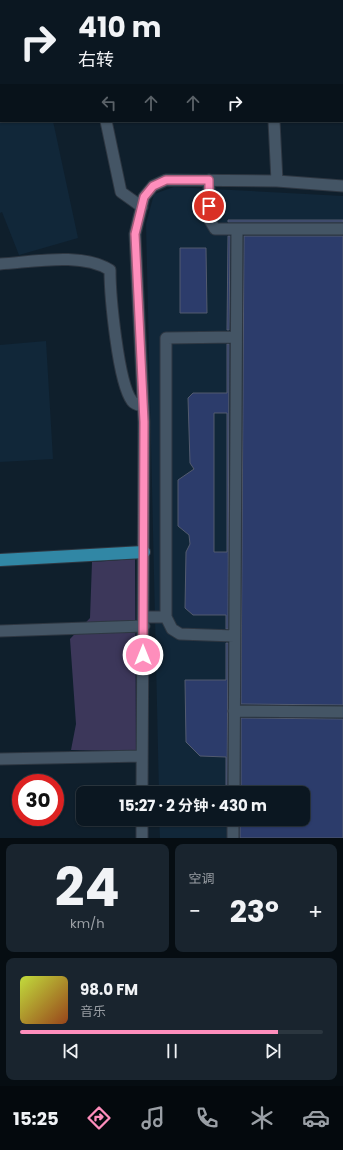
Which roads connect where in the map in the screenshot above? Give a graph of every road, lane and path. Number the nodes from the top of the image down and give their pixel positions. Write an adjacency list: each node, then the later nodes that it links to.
1 (106, 122): 6 (street)
2 (274, 122): 4 (street)
3 (209, 180): 4 (street); 6 (street); 7 (street)
4 (277, 181): 5 (street)
5 (343, 186)
6 (142, 207): 11 (street)
7 (237, 229): 8 (street); 10 (street)
8 (343, 229)
9 (0, 264): 11 (street)
10 (236, 337): 14 (street); 17 (street)
11 (143, 406): 12 (street)
12 (144, 552): 13 (main road); 15 (street)
13 (0, 560)
14 (166, 618): 15 (street); 17 (street)
15 (144, 622): 16 (street); 20 (street)
16 (0, 631)
17 (234, 636): 18 (street)
18 (234, 711): 19 (street); 23 (street)
19 (343, 712)
20 (142, 756): 21 (street); 22 (street)
21 (0, 759)
22 (142, 786)
23 (234, 786)
24 (142, 826): 26 (street)
25 (233, 826): 27 (street)
26 (142, 838)
27 (233, 838)

